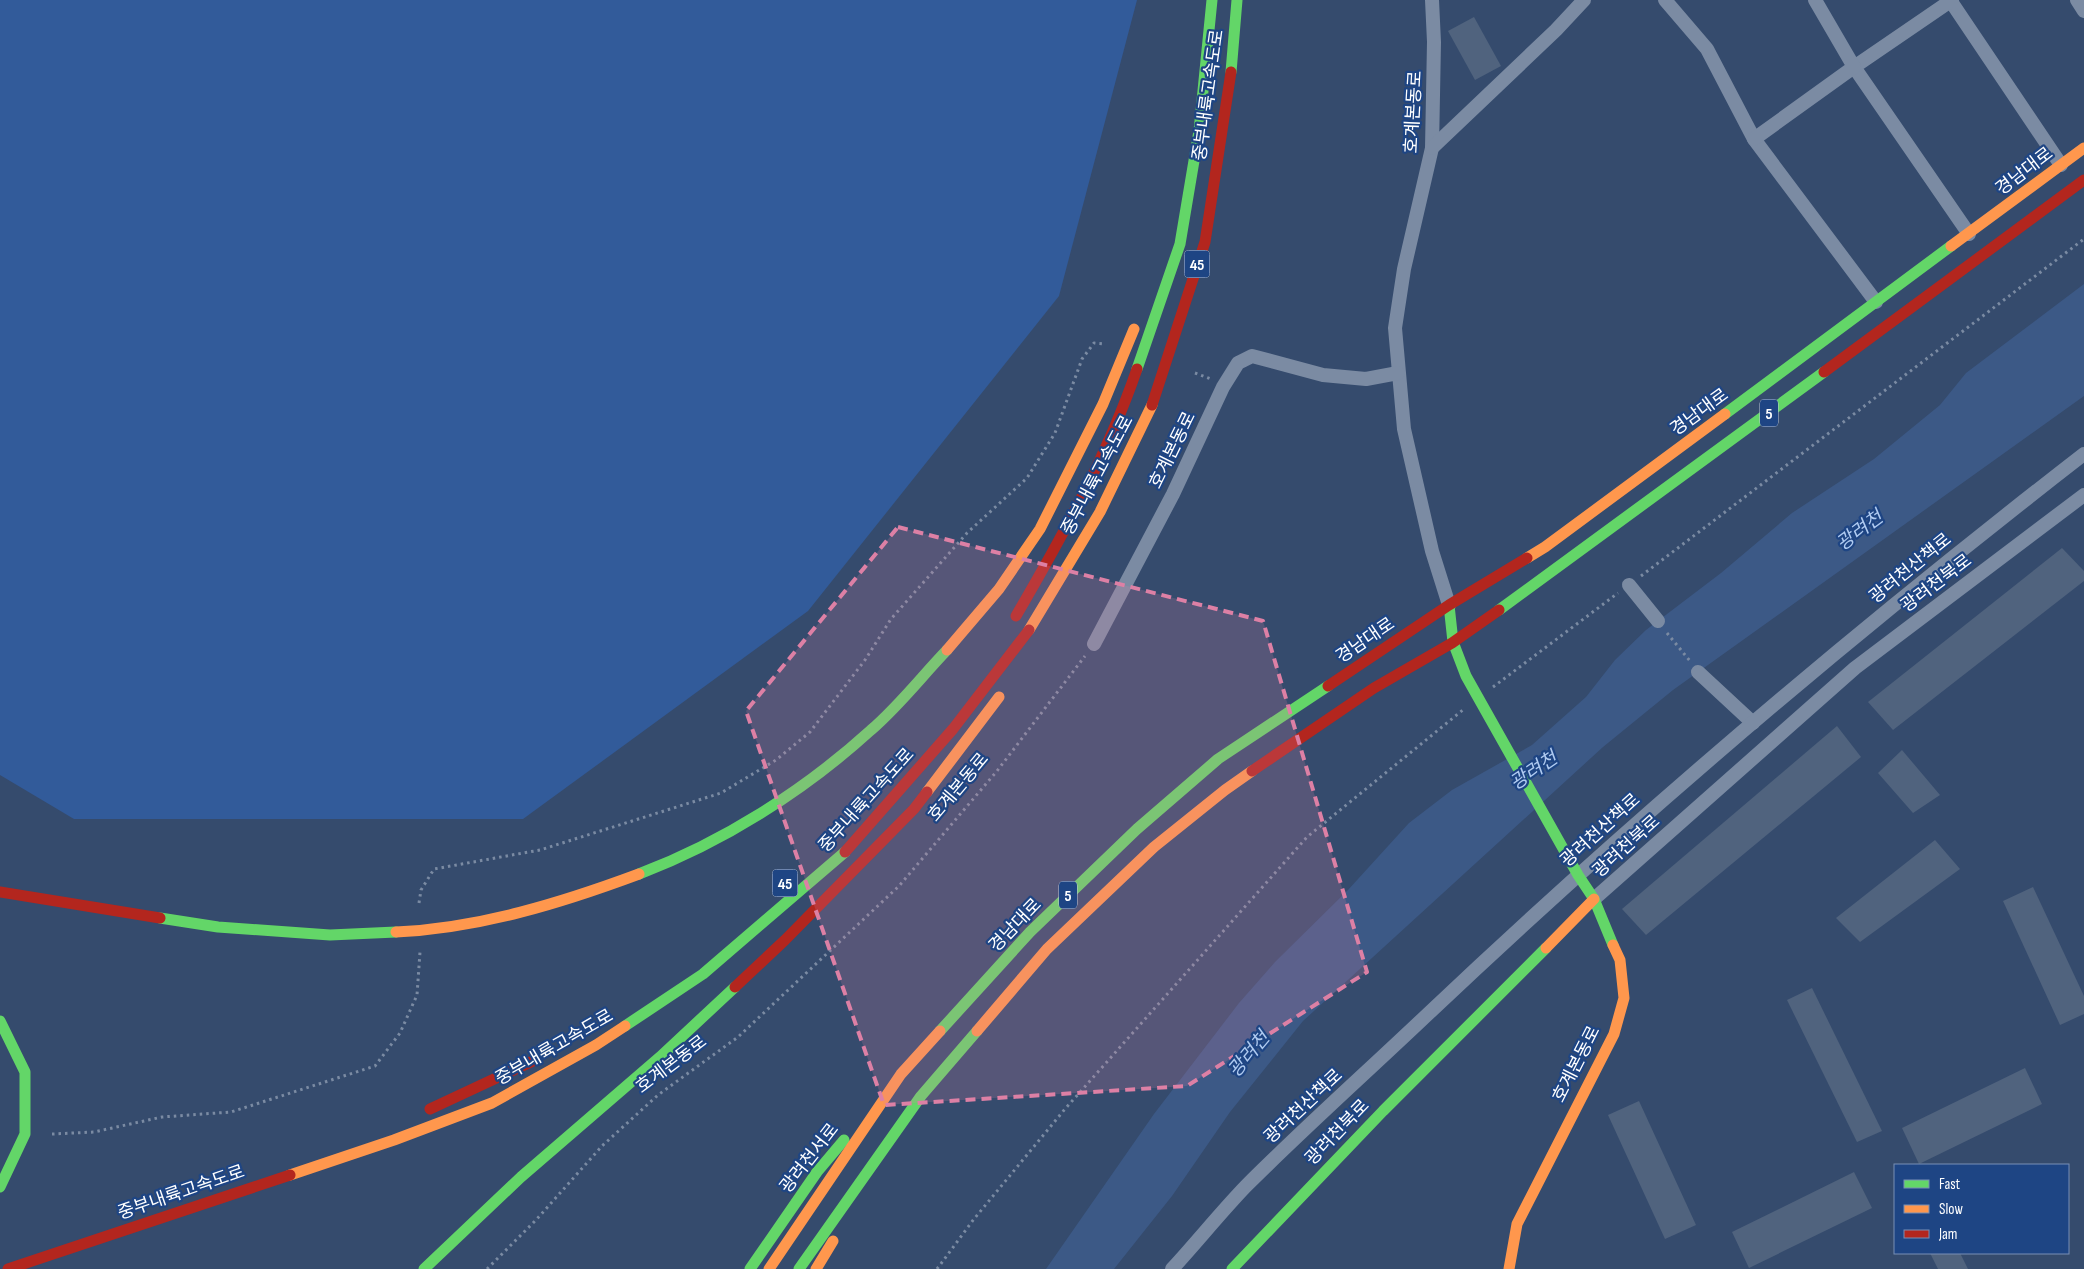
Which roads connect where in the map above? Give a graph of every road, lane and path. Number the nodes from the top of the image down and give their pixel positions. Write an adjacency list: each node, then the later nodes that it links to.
1 (1212, 0): 11 (main road, 중부내륙고속도로 / 45)
2 (1237, 0): 25 (main road, 중부내륙고속도로 / 45)
3 (1432, 0): 13 (street, 호계본동로)
4 (1584, 0): 13 (street)
5 (1665, 0): 12 (street)
6 (1815, 0): 10 (street)
7 (1951, 0): 10 (street); 15 (street)
8 (2076, 0): 9 (street)
9 (2084, 10)
10 (1854, 67): 12 (street); 17 (street)
11 (1198, 131): 18 (main road); 30 (main road, 중부내륙고속도로 / 45)
12 (1754, 139): 19 (street)
13 (1432, 148): 22 (street, 호계본동로)
14 (2084, 148): 15 (main road, 경남대로 / 5)
15 (2061, 165): 17 (main road, 경남대로 / 5)
16 (2084, 180): 31 (main road, 5)
17 (1969, 234): 19 (main road, 경남대로 / 5)
18 (1169, 235)
19 (1876, 302): 27 (main road, 경남대로 / 5)
20 (1139, 316): 37 (main road)
21 (1107, 344): 39 (path)
22 (1398, 373): 27 (street, 호계본동로); 32 (street, 호계본동로)
23 (2084, 454): 35 (street, 광려천산책로)
24 (2084, 495): 38 (street, 광려천북로)
25 (1100, 512): 28 (main road); 48 (main road, 중부내륙고속도로 / 45)
26 (1629, 585): 29 (street)
27 (1449, 605): 31 (main road, 호계본동로); 43 (main road, 경남대로 / 5)
28 (1050, 617)
29 (1658, 621): 33 (path)
30 (1011, 625)
31 (1452, 643): 36 (main road, 호계본동로); 44 (main road, 5)
32 (1094, 644): 50 (path, 호계본동로)
33 (1698, 672): 35 (street)
34 (1005, 688): 49 (main road)
35 (1753, 723): 36 (street, 광려천산책로)
36 (1578, 875): 38 (main road, 호계본동로); 55 (street, 광려천산책로)
37 (0, 892)
38 (1594, 899): 56 (main road, 광려천북로); 57 (main road, 호계본동로)
39 (419, 903)
40 (420, 948): 46 (path)
41 (0, 1021): 47 (main road)
42 (546, 1053): 45 (main road, 중부내륙고속도로)
43 (901, 1074): 51 (main road, 광려천서로); 52 (main road, 경남대로 / 5)
44 (921, 1096): 53 (main road, 5); 54 (main road)
45 (416, 1116)
46 (52, 1134)
47 (0, 1187)
48 (8, 1269)
49 (424, 1269)
50 (487, 1269)
51 (750, 1269)
52 (769, 1269)
53 (799, 1269)
54 (816, 1269)
55 (1172, 1269)
56 (1232, 1269)
57 (1509, 1269)

